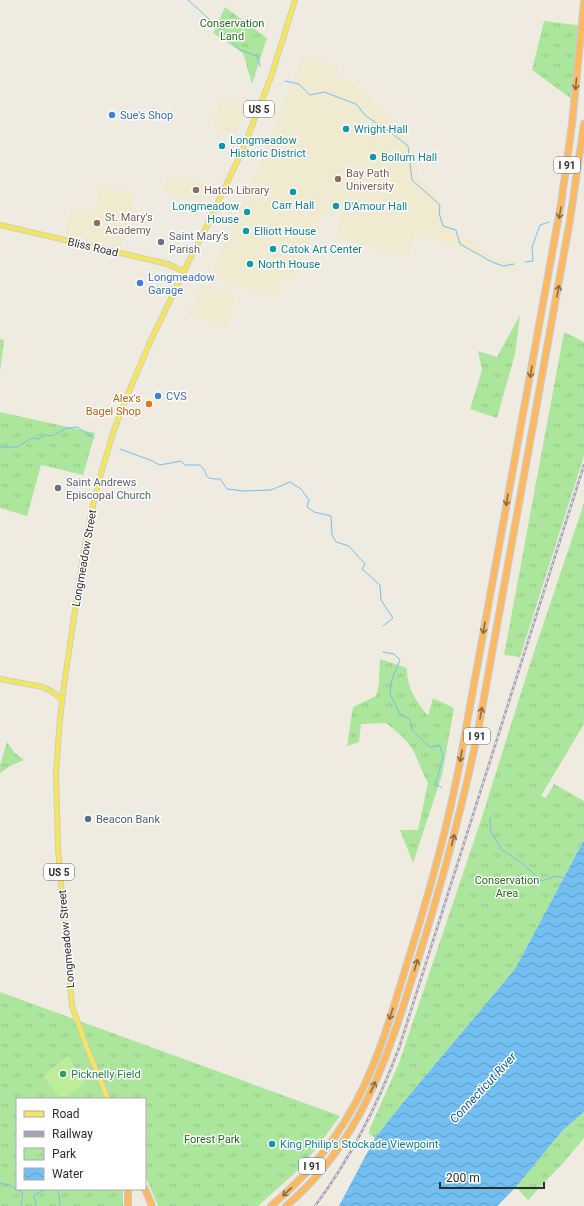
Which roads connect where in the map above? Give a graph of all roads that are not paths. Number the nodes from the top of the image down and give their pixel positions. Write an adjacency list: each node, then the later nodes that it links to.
1 (295, 0): 5 (main road, Longmeadow Street / US 5)
2 (584, 3): 14 (highway, I 91, one-way to 14)
3 (584, 124): 11 (highway, I 91, one-way to 3)
4 (0, 225): 5 (main road, Bliss Road)
5 (184, 272): 7 (main road, Longmeadow Street / US 5)
6 (0, 679): 7 (main road)
7 (62, 700): 8 (main road, Longmeadow Street / US 5)
8 (108, 1098)
9 (128, 1190): 12 (highway)
10 (145, 1190): 13 (highway)
11 (299, 1194): 15 (highway, I 91); 16 (highway)
12 (128, 1206)
13 (152, 1206)
14 (271, 1206)
15 (286, 1206)
16 (290, 1206)

